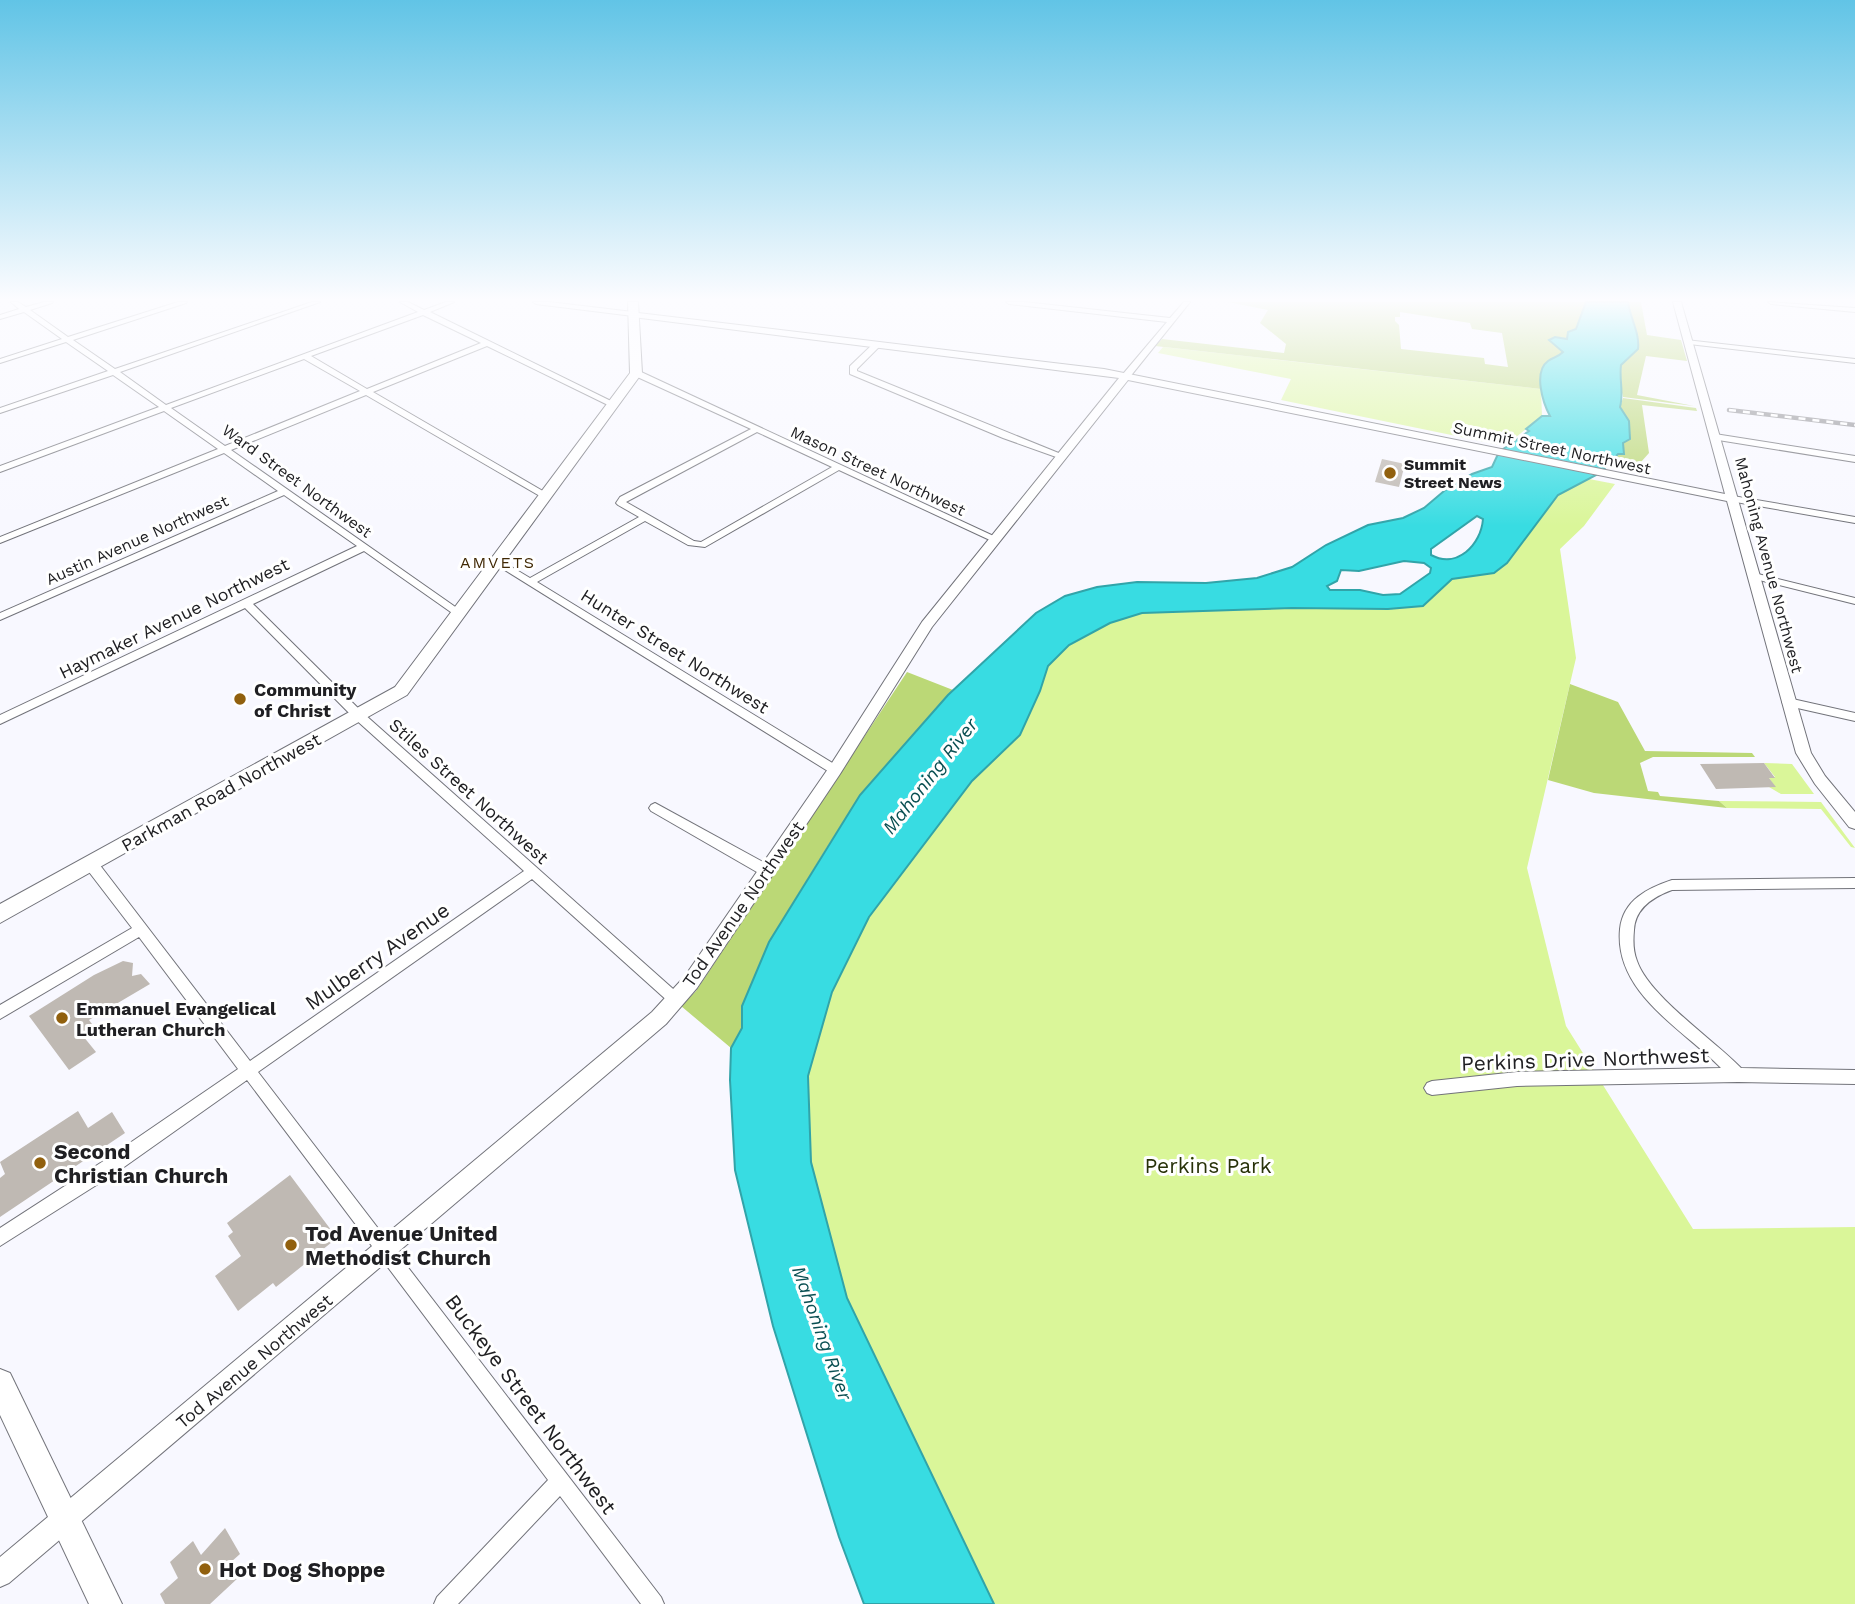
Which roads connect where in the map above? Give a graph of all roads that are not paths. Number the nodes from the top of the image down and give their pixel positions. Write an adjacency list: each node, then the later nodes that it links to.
1 (99, 377): 16 (street)
2 (124, 377): 15 (street, Ward Street Northwest)
3 (249, 377): 15 (street)
4 (340, 377): 13 (street)
5 (403, 377): 13 (street)
6 (557, 377): 14 (street)
7 (633, 377): 14 (main road, Parkman Road Northwest)
8 (644, 377): 17 (street, Mason Street Northwest)
9 (865, 377): 20 (street)
10 (1125, 377): 20 (main road, Tod Avenue Northwest)
11 (1130, 377): 26 (main road, Summit Street Northwest)
12 (1699, 377): 18 (main road, Mahoning Avenue Northwest)
13 (365, 392): 19 (street); 25 (street)
14 (613, 404): 25 (main road, Parkman Road Northwest)
15 (168, 407): 19 (street, Ward Street Northwest); 23 (street)
16 (0, 411)
17 (757, 429): 22 (street, Mason Street Northwest); 27 (street)
18 (1715, 437): 21 (street); 26 (main road, Mahoning Avenue Northwest)
19 (226, 449): 24 (street, Ward Street Northwest); 30 (street)
20 (1062, 456): 29 (main road, Tod Avenue Northwest)
21 (1855, 459)
22 (838, 467): 27 (street); 29 (street, Mason Street Northwest)
23 (0, 469)
24 (286, 491): 31 (street, Ward Street Northwest); 38 (street, Austin Avenue Northwest)
25 (545, 496): 32 (main road, Parkman Road Northwest)
26 (1733, 499): 28 (street, Summit Street Northwest); 33 (main road, Mahoning Avenue Northwest)
27 (645, 517): 34 (street)
28 (1855, 520)
29 (995, 539): 43 (main road, Tod Avenue Northwest)
30 (0, 540)
31 (364, 547): 36 (street, Haymaker Avenue Northwest); 37 (street, Ward Street Northwest)
32 (497, 562): 34 (street, Hunter Street Northwest); 37 (main road, Parkman Road Northwest)
33 (1754, 576): 35 (street); 39 (main road, Mahoning Avenue Northwest)
34 (530, 582): 43 (street, Hunter Street Northwest)
35 (1855, 601)
36 (246, 603): 40 (street, Stiles Street Northwest); 42 (street, Haymaker Avenue Northwest)
37 (459, 613): 40 (main road, Parkman Road Northwest)
38 (0, 617)
39 (1788, 702): 41 (street); 45 (main road, Mahoning Avenue Northwest)
40 (359, 716): 46 (main road, Parkman Road Northwest); 48 (street, Stiles Street Northwest)
41 (1855, 717)
42 (0, 720)
43 (835, 769): 47 (main road, Tod Avenue Northwest)
44 (655, 808): 47 (street)
45 (1855, 823)
46 (91, 864): 50 (main road, Parkman Road Northwest); 51 (street, Buckeye Street Northwest)
47 (767, 871): 52 (main road, Tod Avenue Northwest)
48 (533, 872): 52 (street, Stiles Street Northwest); 54 (street, Mulberry Avenue)
49 (1855, 883): 55 (street, Perkins Drive Northwest)
50 (0, 914)
51 (140, 930): 53 (street); 54 (street, Buckeye Street Northwest)
52 (676, 1000): 59 (main road, Tod Avenue Northwest)
53 (0, 1013)
54 (248, 1071): 58 (street, Mulberry Avenue); 59 (street, Buckeye Street Northwest)
55 (1738, 1075): 56 (street, Perkins Drive Northwest); 57 (street, Perkins Drive Northwest)
56 (1855, 1077)
57 (1432, 1087)
58 (0, 1238)
59 (385, 1251): 61 (street, Buckeye Street Northwest); 62 (main road, Tod Avenue Northwest)
60 (0, 1383): 62 (main road)
61 (560, 1481): 65 (street); 66 (street, Buckeye Street Northwest)
62 (66, 1519): 63 (main road, Tod Avenue Northwest); 64 (main road)
63 (0, 1574)
64 (106, 1604)
65 (444, 1604)
66 (654, 1604)

